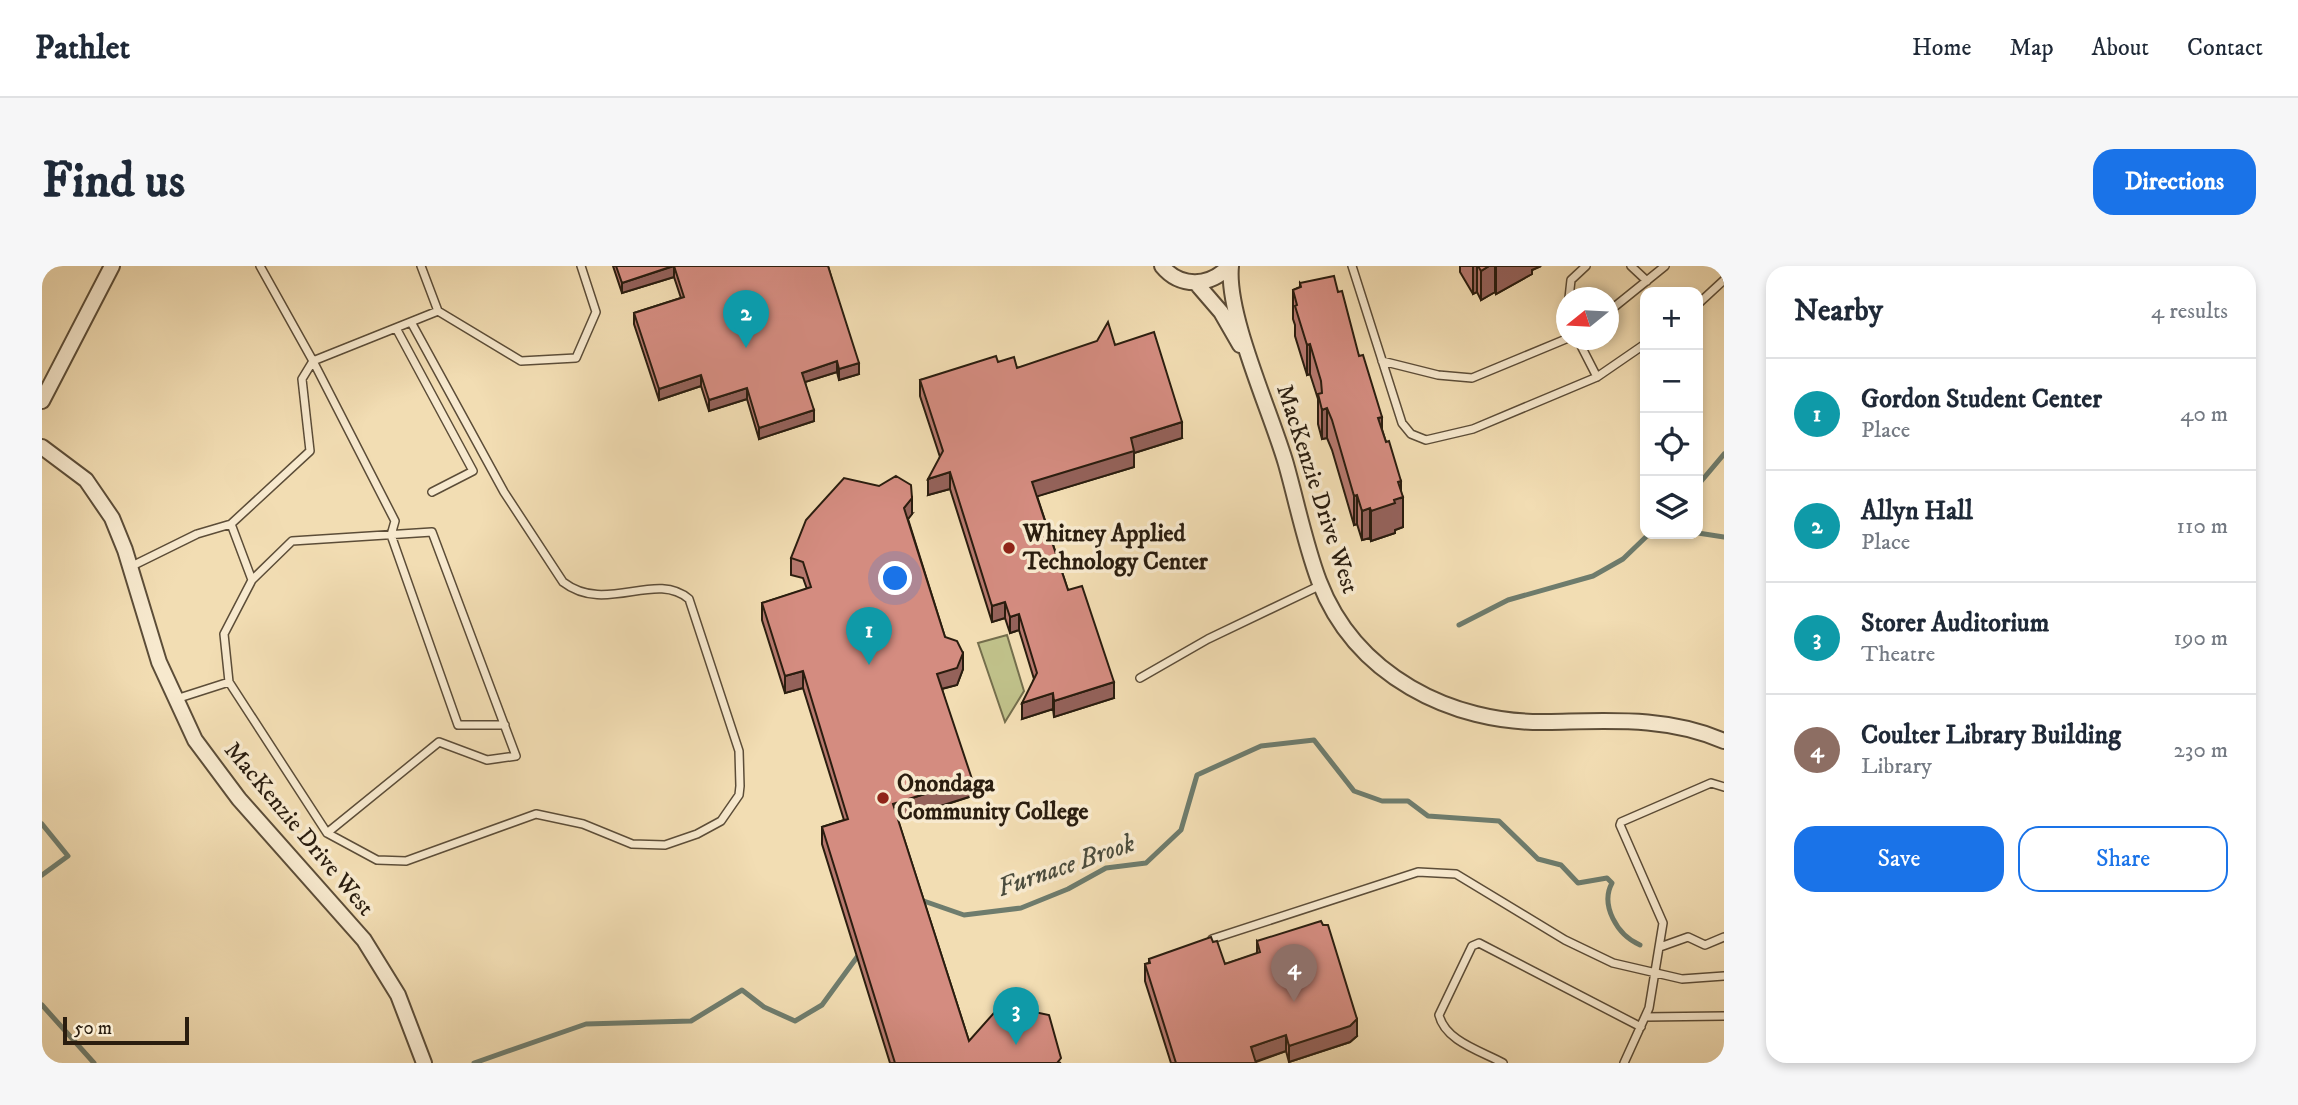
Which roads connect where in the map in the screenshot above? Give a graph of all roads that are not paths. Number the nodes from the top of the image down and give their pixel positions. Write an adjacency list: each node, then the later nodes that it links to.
1 (112, 266): 27 (street)
2 (260, 266): 23 (lane)
3 (421, 266): 17 (lane)
4 (581, 266): 17 (lane)
5 (1162, 266): 13 (street)
6 (1230, 266): 13 (street); 25 (street, MacKenzie Drive West)
7 (1352, 266): 24 (lane)
8 (1586, 266): 14 (lane)
9 (1631, 266): 12 (lane)
10 (1665, 266): 12 (lane)
11 (1724, 280): 15 (lane)
12 (1647, 281): 16 (lane)
13 (1196, 283): 25 (street, MacKenzie Drive West)
14 (1570, 287)
15 (1703, 299)
16 (1619, 303)
17 (438, 312): 18 (lane)
18 (411, 322): 19 (lane); 41 (lane)
19 (396, 328): 23 (lane); 29 (lane)
20 (1556, 343): 24 (lane)
21 (1640, 347): 26 (lane)
22 (1583, 350): 26 (lane)
23 (313, 361): 30 (lane); 31 (lane)
24 (1382, 361): 26 (lane)
25 (1254, 367): 34 (street, MacKenzie Drive West)
26 (1597, 377)
27 (42, 401)
28 (42, 447): 32 (street, MacKenzie Drive West)
29 (432, 492)
30 (231, 524): 32 (lane); 33 (lane)
31 (391, 535): 33 (lane); 38 (lane); 38 (lane)
32 (130, 567): 37 (street, MacKenzie Drive West)
33 (252, 580): 36 (lane)
34 (1321, 585): 35 (lane); 39 (street, MacKenzie Drive West)
35 (1140, 678)
36 (229, 682): 37 (lane); 41 (lane)
37 (176, 699): 50 (street, MacKenzie Drive West)
38 (505, 725): 41 (lane)
39 (1724, 741)
40 (1724, 787): 44 (lane)
41 (327, 833)
42 (1724, 937): 44 (lane)
43 (1212, 939): 45 (lane)
44 (1660, 947): 45 (lane)
45 (1657, 973): 46 (lane); 48 (lane)
46 (1724, 976)
47 (1724, 1016): 48 (lane)
48 (1645, 1017): 49 (lane)
49 (1641, 1027): 51 (lane); 52 (lane)
50 (424, 1063)
51 (1503, 1063)
52 (1624, 1063)

